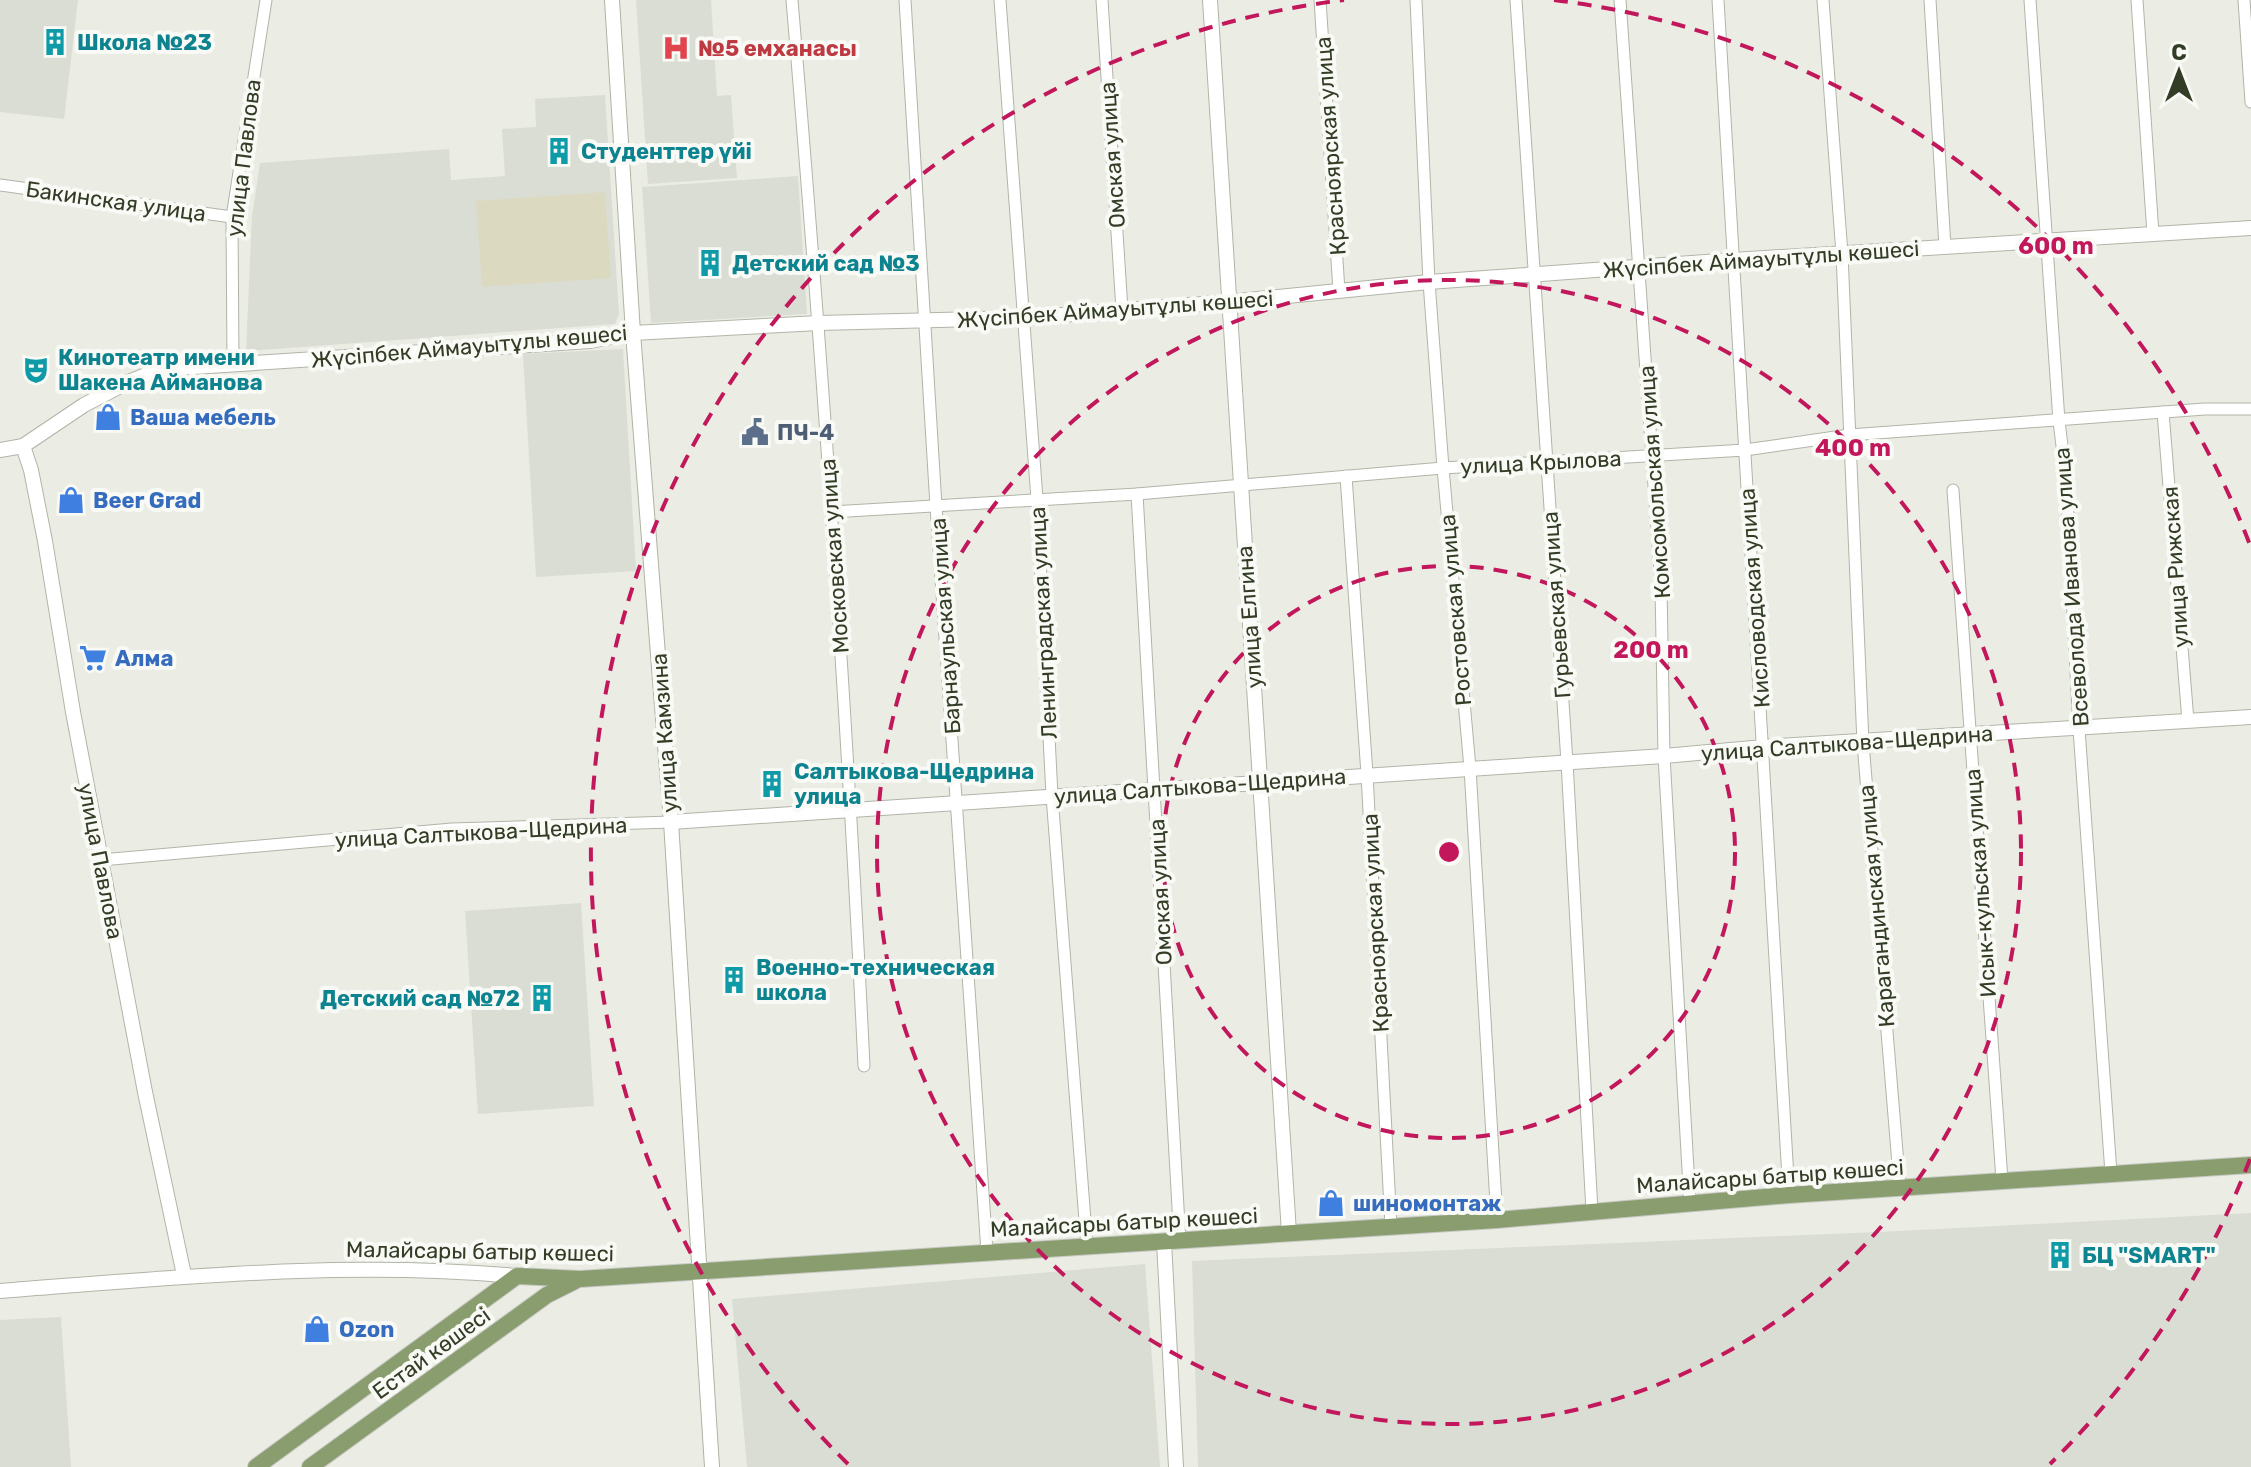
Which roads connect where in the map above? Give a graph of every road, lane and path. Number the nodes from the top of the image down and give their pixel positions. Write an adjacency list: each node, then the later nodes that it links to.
1 (266, 0): 20 (street, улица Павлова)
2 (612, 0): 36 (street, улица Камзина)
3 (792, 0): 35 (street, Московская улица)
4 (905, 0): 34 (street, Барнаульская улица)
5 (1000, 0): 33 (street, Ленинградская улица)
6 (1102, 0): 32 (street, Омская улица)
7 (1210, 0): 31 (street, улица Елгина)
8 (1320, 0): 30 (street, Красноярская улица)
9 (1416, 0): 29 (street, Ростовская улица)
10 (1516, 0): 28 (street, Гурьевская улица)
11 (1620, 0): 27 (street, Комсомольская улица)
12 (1718, 0): 26 (street, Кисловодская улица)
13 (1823, 0): 25 (street, Карагандинская улица)
14 (1930, 0): 24 (street)
15 (2030, 0): 23 (street, Всеволода Иванова улица)
16 (2137, 0): 22 (street)
17 (2244, 0): 18 (street)
18 (2251, 102)
19 (0, 185): 20 (street, Бакинская улица)
20 (232, 217): 37 (street, улица Павлова)
21 (2251, 228): 22 (street, Жүсіпбек Аймауытұлы көшесі)
22 (2153, 234): 23 (street, Жүсіпбек Аймауытұлы көшесі)
23 (2046, 240): 24 (street, Жүсіпбек Аймауытұлы көшесі); 40 (street, Всеволода Иванова улица)
24 (1945, 247): 25 (street, Жүсіпбек Аймауытұлы көшесі)
25 (1842, 254): 26 (street, Жүсіпбек Аймауытұлы көшесі); 41 (street, Карагандинская улица)
26 (1733, 260): 27 (street, Жүсіпбек Аймауытұлы көшесі); 44 (street, Кисловодская улица)
27 (1639, 267): 28 (street, Жүсіпбек Аймауытұлы көшесі); 45 (street, Комсомольская улица)
28 (1534, 274): 29 (street, Жүсіпбек Аймауытұлы көшесі); 46 (street, Гурьевская улица)
29 (1429, 282): 30 (street, Жүсіпбек Аймауытұлы көшесі); 47 (street, Ростовская улица)
30 (1339, 291): 31 (street, Жүсіпбек Аймауытұлы көшесі)
31 (1228, 302): 32 (street, Жүсіпбек Аймауытұлы көшесі); 49 (street, улица Елгина)
32 (1122, 310): 33 (street, Жүсіпбек Аймауытұлы көшесі)
33 (1023, 318): 34 (street, Жүсіпбек Аймауытұлы көшесі); 52 (street, Ленинградская улица)
34 (926, 321): 35 (street, Жүсіпбек Аймауытұлы көшесі); 53 (street, Барнаульская улица)
35 (819, 323): 36 (street, Жүсіпбек Аймауытұлы көшесі); 54 (street, Московская улица)
36 (633, 333): 37 (street, Жүсіпбек Аймауытұлы көшесі); 70 (street, улица Камзина)
37 (233, 364): 42 (street, Жүсіпбек Аймауытұлы көшесі)
38 (2251, 409): 39 (street, улица Крылова)
39 (2163, 412): 40 (street, улица Крылова); 56 (street, улица Рижская)
40 (2059, 421): 41 (street, улица Крылова); 57 (street, Всеволода Иванова улица)
41 (1849, 435): 44 (street, улица Крылова); 59 (street, Карагандинская улица)
42 (23, 446): 43 (street, Жүсіпбек Аймауытұлы көшесі); 71 (street, улица Павлова)
43 (0, 450)
44 (1745, 450): 45 (street, улица Крылова); 60 (street, Кисловодская улица)
45 (1652, 457): 46 (street, улица Крылова); 61 (street, Комсомольская улица)
46 (1546, 461): 47 (street, улица Крылова); 62 (street, Гурьевская улица)
47 (1443, 468): 48 (street, улица Крылова); 63 (street, Ростовская улица)
48 (1346, 476): 49 (street, улица Крылова); 64 (street, Красноярская улица)
49 (1240, 484): 51 (street, улица Крылова); 65 (street, улица Елгина)
50 (1953, 490): 58 (street, Исык-кульская улица)
51 (1137, 494): 52 (street, улица Крылова); 66 (street, Омская улица)
52 (1037, 499): 53 (street, улица Крылова); 67 (street, Ленинградская улица)
53 (936, 506): 54 (street, улица Крылова); 68 (street, Барнаульская улица)
54 (831, 512): 69 (street, Московская улица)
55 (2251, 717): 56 (street, улица Салтыкова-Щедрина)
56 (2188, 721): 57 (street, улица Салтыкова-Щедрина)
57 (2079, 729): 58 (street, улица Салтыкова-Щедрина); 74 (street, Всеволода Иванова улица)
58 (1970, 735): 59 (street, улица Салтыкова-Щедрина); 75 (street, Исык-кульская улица)
59 (1863, 743): 60 (street, улица Салтыкова-Щедрина); 76 (street, Карагандинская улица)
60 (1764, 747): 61 (street, улица Салтыкова-Щедрина); 77 (street, Кисловодская улица)
61 (1664, 756): 62 (street, улица Салтыкова-Щедрина); 78 (street, Комсомольская улица)
62 (1567, 762): 63 (street, улица Салтыкова-Щедрина); 79 (street, Гурьевская улица)
63 (1470, 768): 64 (street, улица Салтыкова-Щедрина); 80 (street, Ростовская улица)
64 (1367, 774): 65 (street, улица Салтыкова-Щедрина); 81 (street, Красноярская улица)
65 (1262, 782): 66 (street, улица Салтыкова-Щедрина); 82 (street, улица Елгина)
66 (1154, 790): 67 (street, улица Салтыкова-Щедрина); 83 (street, Омская улица)
67 (1052, 796): 68 (street, улица Салтыкова-Щедрина); 84 (street, Ленинградская улица)
68 (957, 803): 69 (street, улица Салтыкова-Щедрина); 85 (street, Барнаульская улица)
69 (852, 810): 70 (street, улица Салтыкова-Щедрина); 72 (street, Московская улица)
70 (671, 822): 71 (street, улица Салтыкова-Щедрина); 86 (street, улица Камзина)
71 (101, 860): 87 (street, улица Павлова)
72 (864, 1066)
73 (2251, 1165): 74 (main road, Малайсары батыр көшесі)
74 (2111, 1173): 75 (main road, Малайсары батыр көшесі)
75 (2002, 1180): 76 (main road, Малайсары батыр көшесі)
76 (1900, 1188): 77 (main road, Малайсары батыр көшесі)
77 (1789, 1195): 78 (main road, Малайсары батыр көшесі)
78 (1690, 1204): 79 (main road, Малайсары батыр көшесі)
79 (1592, 1211): 80 (main road, Малайсары батыр көшесі)
80 (1497, 1220): 81 (main road, Малайсары батыр көшесі)
81 (1391, 1226): 82 (main road, Малайсары батыр көшесі)
82 (1289, 1233): 83 (main road, Малайсары батыр көшесі)
83 (1172, 1242): 84 (main road, Малайсары батыр көшесі); 94 (street)
84 (1087, 1246): 85 (main road, Малайсары батыр көшесі)
85 (987, 1252): 86 (main road, Малайсары батыр көшесі)
86 (700, 1270): 89 (main road, Малайсары батыр көшесі); 93 (street, улица Камзина)
87 (184, 1275): 88 (street, Малайсары батыр көшесі); 90 (street, Малайсары батыр көшесі)
88 (517, 1276): 89 (main road, Малайсары батыр көшесі); 91 (main road, Естай көшесі)
89 (580, 1279): 92 (main road, Естай көшесі)
90 (0, 1291)
91 (256, 1467)
92 (310, 1467)
93 (712, 1467)
94 (1176, 1467)

